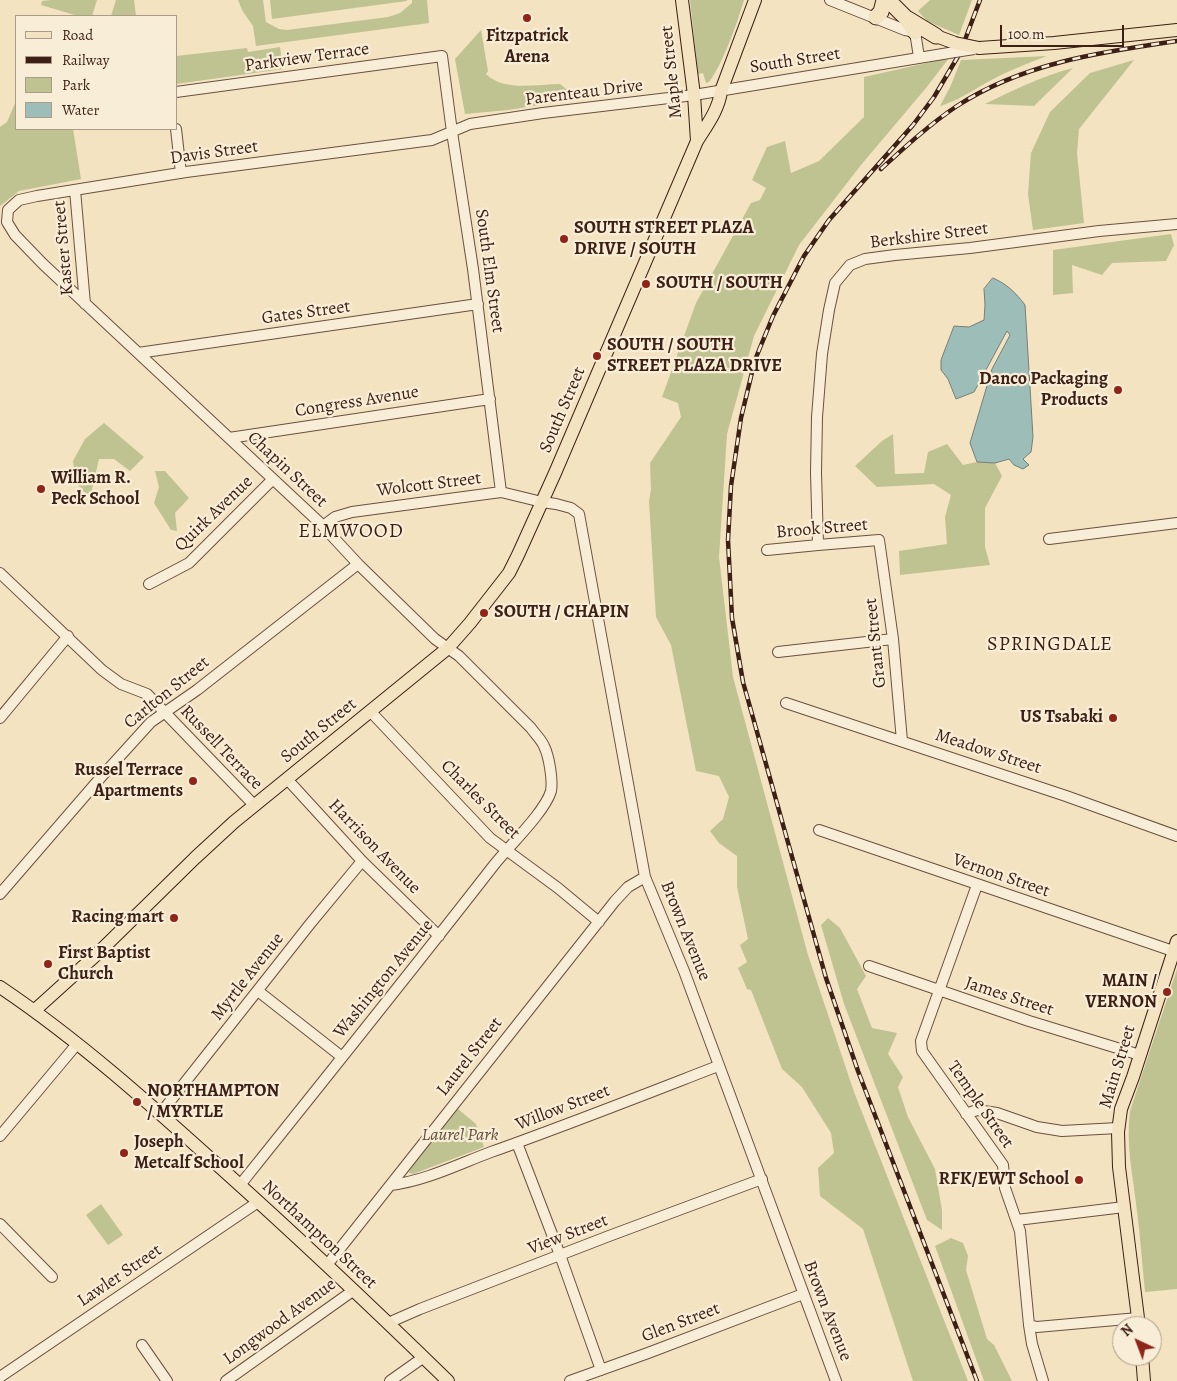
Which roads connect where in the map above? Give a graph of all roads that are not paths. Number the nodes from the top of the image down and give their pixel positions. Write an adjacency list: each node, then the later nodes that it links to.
1 (682, 0): 16 (main road, Maple Street)
2 (755, 0): 14 (main road)
3 (830, 0): 6 (street)
4 (884, 0): 6 (highway)
5 (888, 0): 7 (highway)
6 (876, 17): 9 (street)
7 (906, 18): 9 (highway); 10 (highway)
8 (1177, 30): 11 (main road, bridge)
9 (915, 32): 10 (street); 13 (street)
10 (936, 36): 11 (main road)
11 (955, 47): 13 (street, South Street)
12 (442, 56): 15 (street, Parkview Terrace); 18 (street, South Elm Street)
13 (919, 57): 14 (street, South Street)
14 (721, 91): 16 (street, Parenteau Drive); 19 (main road, South Street)
15 (178, 92)
16 (694, 95): 18 (street, Parenteau Drive); 19 (main road, Maple Street)
17 (176, 130): 20 (street)
18 (452, 132): 20 (street, Davis Street); 25 (street, South Elm Street)
19 (697, 140): 31 (main road, South Street)
20 (181, 173): 21 (street, Davis Street)
21 (74, 190): 23 (street, Davis Street); 24 (street, Kaster Street)
22 (1177, 224): 36 (street, Berkshire Street)
23 (13, 232): 24 (street, Chapin Street)
24 (85, 304): 26 (street, Chapin Street)
25 (478, 304): 26 (street, Gates Street); 27 (street, South Elm Street)
26 (138, 353): 28 (street, Chapin Street)
27 (490, 398): 28 (street, Congress Avenue); 30 (street, South Elm Street)
28 (229, 438): 29 (street, Chapin Street)
29 (274, 479): 33 (street, Chapin Street); 40 (street, Quirk Avenue)
30 (500, 492): 31 (street, Wolcott Street); 33 (street, Wolcott Street)
31 (542, 502): 43 (main road, South Street); 57 (street, Brown Avenue)
32 (1177, 523): 34 (street)
33 (323, 526): 38 (street, Chapin Street)
34 (1049, 539)
35 (880, 540): 36 (street, Brook Street); 42 (street, Grant Street)
36 (818, 545): 37 (street, Brook Street)
37 (767, 550)
38 (358, 564): 43 (street, Chapin Street); 47 (street, Carlton Street)
39 (0, 573): 41 (street, Russell Terrace)
40 (150, 584)
41 (68, 636): 47 (street, Russell Terrace); 48 (street)
42 (893, 639): 44 (street); 49 (street, Grant Street)
43 (448, 648): 46 (main road, South Street); 51 (street, Chapin Street)
44 (778, 652)
45 (786, 704): 49 (street, Meadow Street)
46 (370, 711): 50 (main road, South Street); 55 (street, Charles Street)
47 (164, 712): 52 (street, Russell Terrace); 59 (street, Carlton Street)
48 (0, 718)
49 (902, 741): 54 (street, Meadow Street)
50 (287, 779): 52 (main road, South Street); 56 (street, Harrison Avenue)
51 (550, 791): 55 (street, Washington Avenue)
52 (254, 806): 67 (main road, South Street)
53 (819, 830): 58 (street, Vernon Street)
54 (1177, 836)
55 (505, 850): 60 (street, Charles Street); 61 (street, Washington Avenue)
56 (362, 861): 61 (street, Harrison Avenue); 65 (street, Myrtle Avenue)
57 (645, 877): 60 (street, Laurel Street); 71 (street, Brown Avenue)
58 (977, 885): 62 (street, Vernon Street); 66 (street, Temple Street)
59 (0, 894)
60 (599, 922): 79 (street, Laurel Street)
61 (439, 936): 70 (street, Washington Avenue)
62 (1175, 946): 69 (main road, Main Street)
63 (869, 966): 66 (street, James Street)
64 (0, 986): 67 (main road, Northampton Street)
65 (258, 991): 70 (street); 72 (street, Myrtle Avenue)
66 (939, 992): 69 (street, James Street); 73 (street, Temple Street)
67 (35, 1010): 68 (main road, Northampton Street)
68 (77, 1044): 72 (main road, Northampton Street); 75 (street)
69 (1140, 1055): 74 (main road, Main Street)
70 (342, 1057): 78 (street, Washington Avenue)
71 (718, 1066): 76 (street, Willow Street); 77 (street, Brown Avenue)
72 (160, 1114): 78 (main road, Northampton Street)
73 (966, 1114): 74 (street); 82 (street, Temple Street)
74 (1118, 1128): 81 (main road, Main Street)
75 (0, 1136)
76 (517, 1143): 79 (street, Willow Street); 84 (street)
77 (762, 1180): 84 (street, View Street); 88 (street, Brown Avenue)
78 (240, 1185): 80 (main road, Northampton Street)
79 (390, 1185): 85 (street, Laurel Street)
80 (258, 1202): 85 (main road, Northampton Street); 97 (street, Lawler Street)
81 (1124, 1207): 82 (street); 89 (main road, Main Street)
82 (1017, 1220): 92 (street, Temple Street)
83 (0, 1224): 86 (street)
84 (560, 1255): 90 (street, View Street); 96 (street)
85 (327, 1265): 87 (main road, Northampton Street)
86 (52, 1277)
87 (354, 1290): 90 (main road, Northampton Street); 99 (street, Longwood Avenue)
88 (803, 1294): 96 (street, Glen Street); 103 (street, Brown Avenue)
89 (1138, 1316)
90 (388, 1323): 94 (main road, Northampton Street)
91 (1112, 1323): 92 (street)
92 (1029, 1325): 104 (street, Temple Street)
93 (142, 1345): 98 (street)
94 (424, 1357): 100 (street); 101 (main road, Northampton Street)
95 (1143, 1366): 105 (main road)
96 (601, 1370): 102 (street, Glen Street)
97 (0, 1377)
98 (166, 1381)
99 (226, 1381)
100 (390, 1381)
101 (448, 1381)
102 (570, 1381)
103 (836, 1381)
104 (1043, 1381)
105 (1144, 1381)

